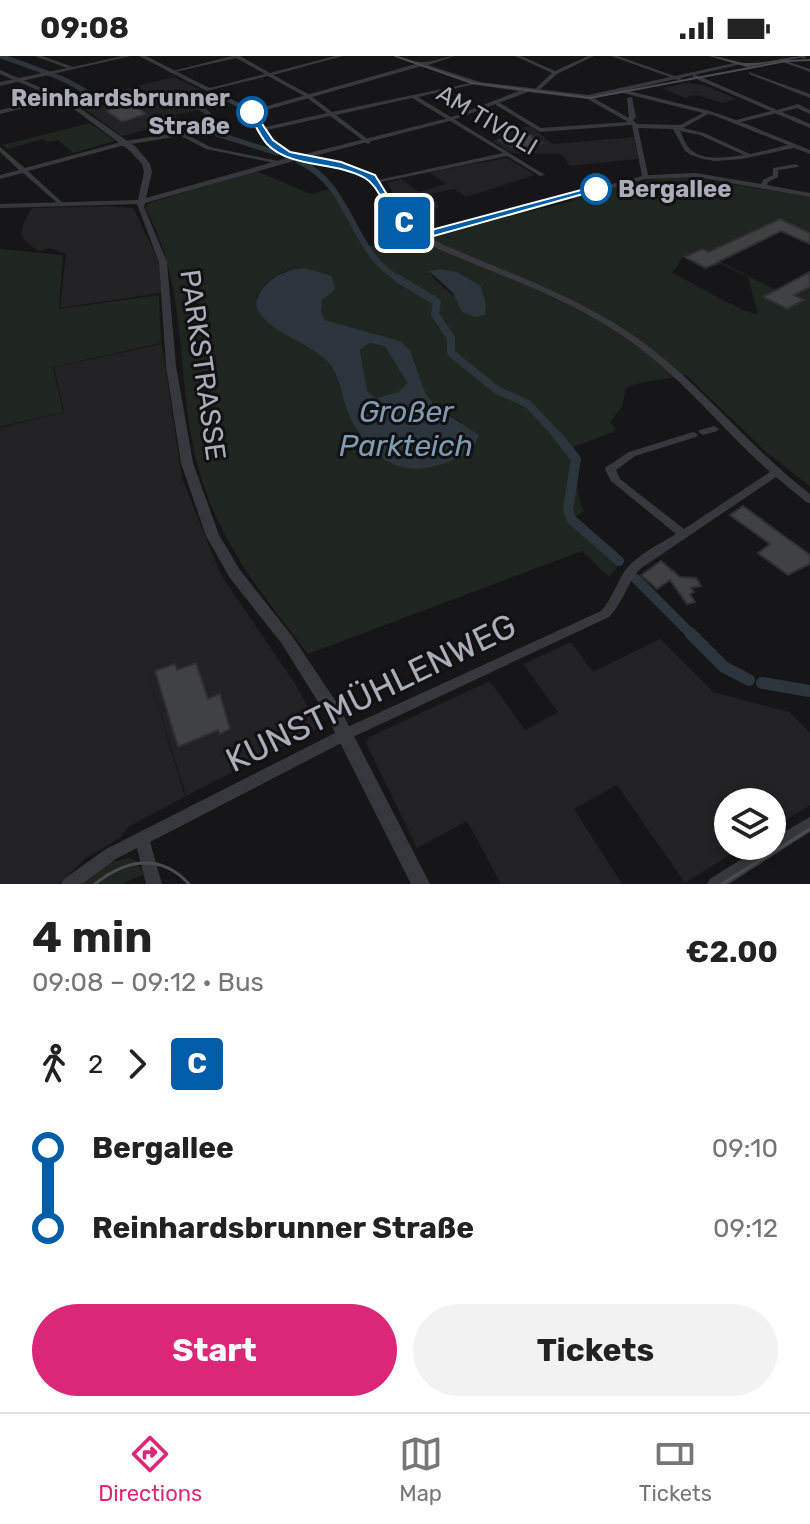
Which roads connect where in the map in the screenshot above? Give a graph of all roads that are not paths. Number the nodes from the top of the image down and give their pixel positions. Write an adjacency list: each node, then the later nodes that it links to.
1 (37, 56): 16 (street)
2 (129, 56): 16 (street)
3 (142, 56): 19 (street)
4 (237, 56): 19 (street); 22 (street)
5 (341, 56): 22 (street)
6 (397, 56): 15 (street)
7 (452, 56): 15 (street)
8 (517, 56): 20 (street)
9 (592, 56): 20 (street)
10 (613, 56): 24 (street)
11 (712, 56): 14 (main road)
12 (806, 57): 13 (main road)
13 (780, 60): 14 (main road); 17 (street)
14 (739, 64): 23 (street)
15 (421, 65): 26 (street); 32 (street)
16 (72, 68): 25 (street)
17 (810, 71)
18 (0, 72): 25 (street)
19 (171, 72): 28 (street)
20 (555, 73): 30 (street)
21 (754, 74): 37 (street)
22 (269, 75): 28 (street); 32 (street)
23 (694, 76): 24 (street); 42 (street)
24 (680, 79): 31 (street)
25 (19, 80): 27 (street); 52 (street)
26 (473, 83): 29 (street); 33 (street)
27 (0, 84)
28 (208, 90): 40 (street)
29 (527, 90): 30 (street); 38 (street)
30 (536, 91): 34 (street)
31 (621, 91): 34 (street); 41 (street)
32 (308, 96): 40 (street); 44 (street)
33 (413, 96): 44 (street); 45 (street, AM TIVOLI)
34 (588, 97): 47 (street)
35 (630, 98): 47 (street)
36 (55, 99): 39 (street)
37 (810, 99)
38 (498, 104): 45 (street); 47 (street)
39 (0, 112)
40 (252, 112): 50 (street)
41 (708, 112): 46 (street); 49 (street)
42 (777, 112): 43 (street); 46 (street); 48 (street)
43 (810, 112)
44 (332, 114): 50 (street); 51 (street)
45 (451, 119): 51 (street); 57 (street, AM TIVOLI)
46 (736, 122): 53 (street)
47 (633, 124): 49 (street); 66 (street)
48 (810, 126)
49 (676, 128): 58 (street); 58 (street)
50 (263, 129): 59 (street)
51 (368, 142): 55 (street)
52 (125, 143): 60 (street); 63 (street); 70 (street)
53 (791, 145): 56 (street); 58 (street)
54 (0, 149): 63 (street)
55 (332, 151): 59 (street); 61 (street)
56 (810, 152)
57 (508, 154): 64 (street, AM TIVOLI); 67 (street)
58 (747, 154)
59 (300, 157): 60 (street); 61 (street)
60 (280, 162): 70 (street)
61 (337, 164): 67 (street)
62 (796, 166): 68 (street)
63 (24, 170): 65 (street); 71 (street)
64 (542, 175)
65 (0, 177)
66 (645, 177): 68 (street); 73 (street)
67 (378, 182): 73 (street)
68 (763, 187): 69 (street)
69 (810, 195)
70 (140, 202): 71 (street); 78 (street, PARKSTRASSE)
71 (62, 205): 72 (street)
72 (0, 206)
73 (423, 236): 75 (street)
74 (703, 432): 77 (street)
75 (775, 473): 76 (street); 77 (street, KUNSTMÜHLENWEG)
76 (810, 499)
77 (683, 534): 78 (street, KUNSTMÜHLENWEG)
78 (346, 734): 80 (street, KUNSTMÜHLENWEG); 83 (street, PARKSTRASSE)
79 (810, 824): 84 (street)
80 (142, 839): 81 (street, KUNSTMÜHLENWEG); 82 (street)
81 (69, 884)
82 (154, 884)
83 (421, 884)
84 (715, 884)

